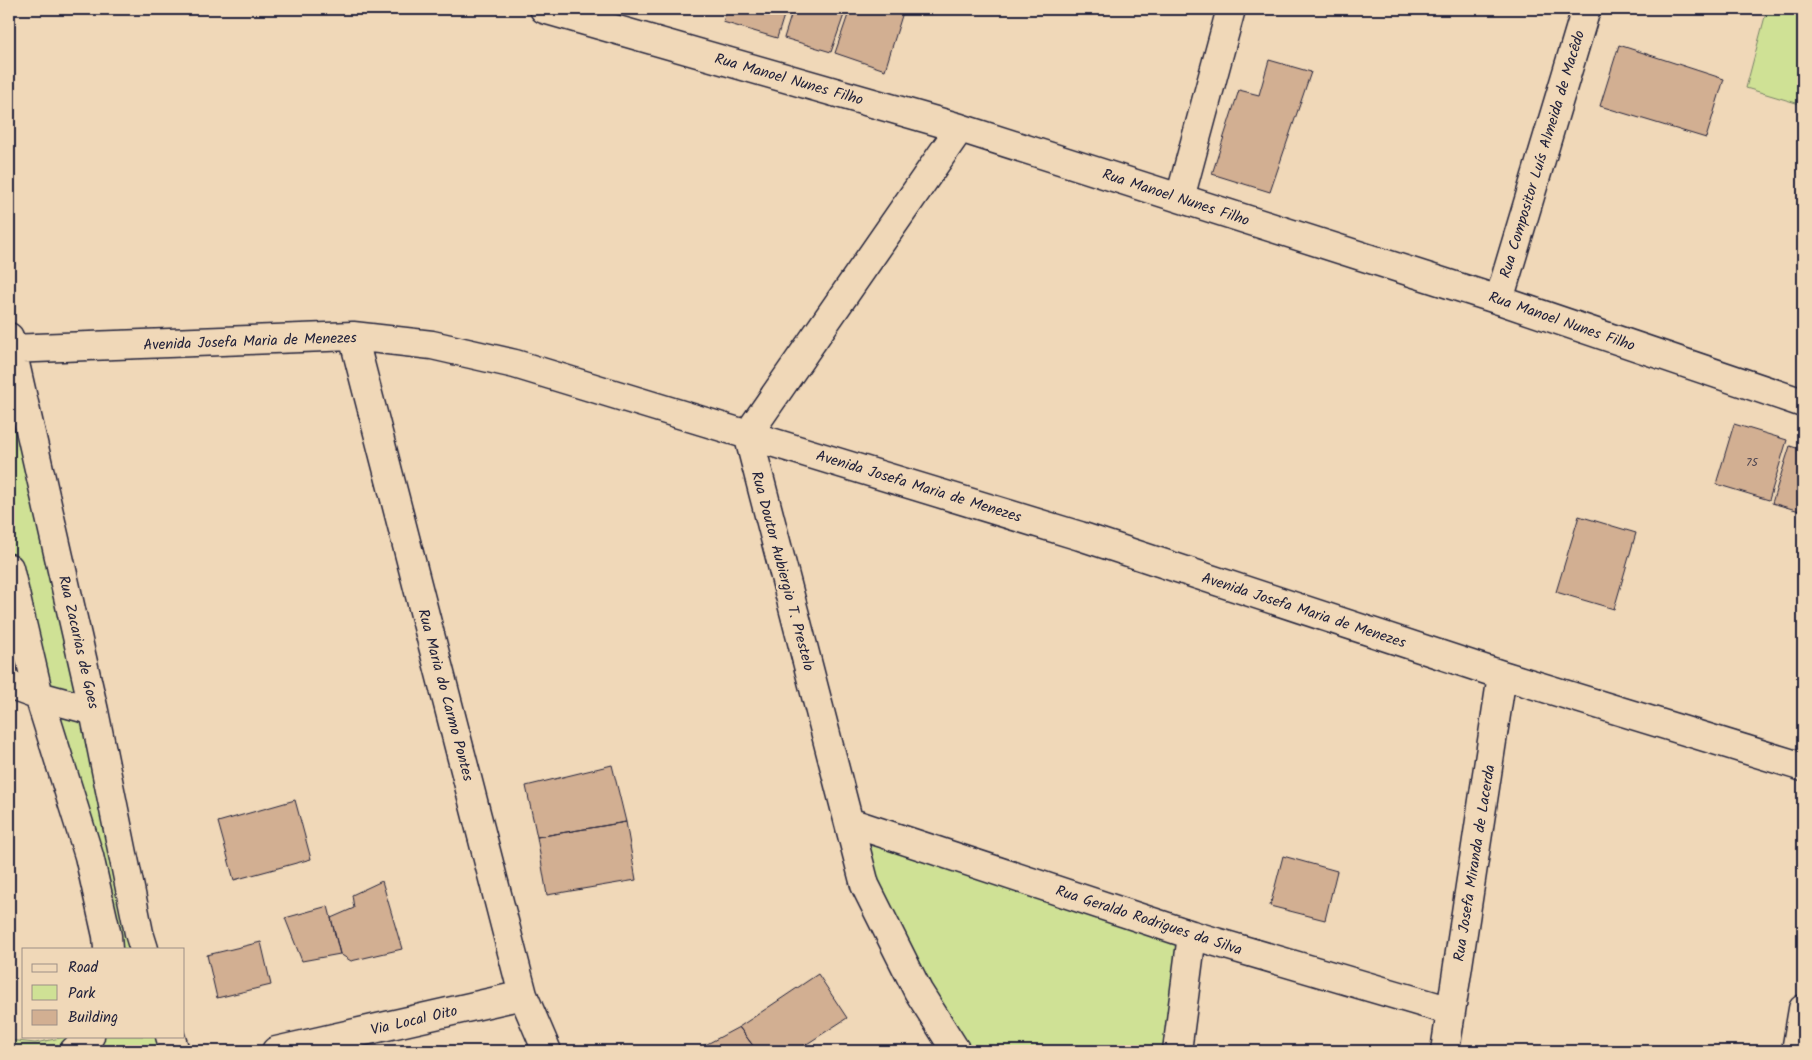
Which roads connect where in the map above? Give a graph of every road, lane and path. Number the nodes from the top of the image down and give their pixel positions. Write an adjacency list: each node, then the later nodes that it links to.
1 (544, 9): 4 (street, Rua Manoel Nunes Filho)
2 (1231, 9): 5 (street)
3 (1586, 9): 6 (street, Rua Compositor Luís Almeida de Macêdo)
4 (960, 128): 5 (street, Rua Manoel Nunes Filho); 10 (street)
5 (1180, 198): 6 (street, Rua Manoel Nunes Filho)
6 (1499, 300): 9 (street, Rua Manoel Nunes Filho)
7 (353, 336): 8 (street, Avenida Josefa Maria de Menezes); 10 (street, Avenida Josefa Maria de Menezes); 21 (street, Rua Maria do Carmo Pontes)
8 (10, 345): 15 (street, Rua Zacarias de Goes)
9 (1803, 403)
10 (748, 434): 12 (street, Avenida Josefa Maria de Menezes); 17 (street, Rua Doutor Aubiergio T. Prestelo)
11 (9, 568): 14 (street)
12 (1502, 675): 16 (street, Avenida Josefa Maria de Menezes); 23 (street, Rua Josefa Miranda de Lacerda)
13 (9, 685): 14 (street)
14 (39, 696): 15 (street); 19 (street)
15 (94, 711): 20 (street, Rua Zacarias de Goes)
16 (1803, 767)
17 (849, 822): 18 (street, Rua Geraldo Rodrigues da Silva); 30 (street, Rua Doutor Aubiergio T. Prestelo)
18 (1192, 935): 23 (street, Rua Geraldo Rodrigues da Silva); 31 (street)
19 (107, 943)
20 (144, 948)
21 (523, 995): 28 (street, Via Local Oito); 29 (street, Rua Maria do Carmo Pontes)
22 (1803, 1009): 33 (street)
23 (1451, 1011): 32 (street, Rua Josefa Miranda de Lacerda)
24 (88, 1038): 26 (street)
25 (171, 1038): 27 (street)
26 (74, 1051)
27 (175, 1051)
28 (276, 1051)
29 (547, 1051)
30 (956, 1051)
31 (1177, 1051)
32 (1445, 1051)
33 (1796, 1051)

